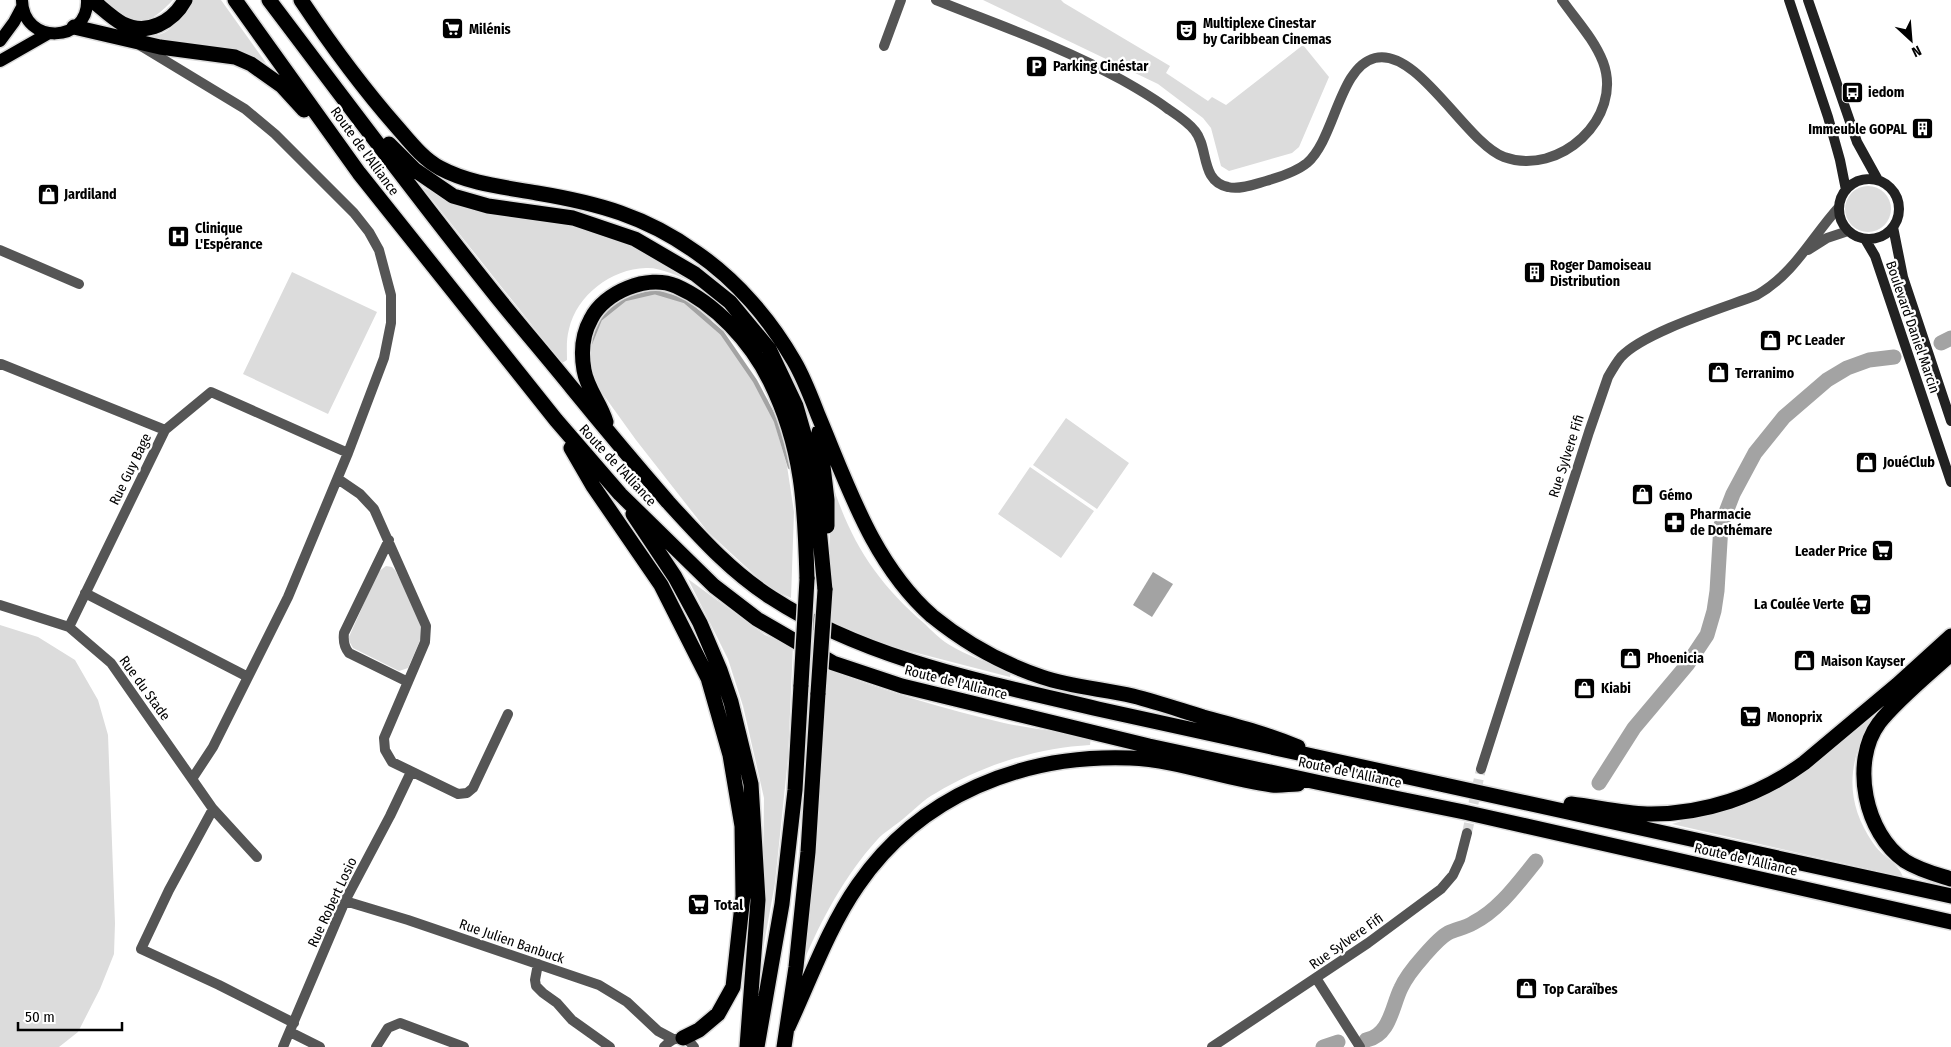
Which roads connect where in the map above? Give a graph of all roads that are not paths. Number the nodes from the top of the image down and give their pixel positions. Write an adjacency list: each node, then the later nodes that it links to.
1 (87, 0): 13 (main road)
2 (92, 0): 3 (highway)
3 (185, 0)
4 (234, 0): 20 (highway, Route de l'Alliance)
5 (269, 0): 19 (highway, Route de l'Alliance)
6 (301, 0): 31 (highway)
7 (901, 0): 17 (street)
8 (936, 0): 9 (street)
9 (1562, 0)
10 (1788, 0): 22 (main road)
11 (1808, 0): 21 (main road)
12 (22, 4): 14 (main road); 15 (main road)
13 (74, 27): 14 (main road); 16 (highway)
14 (49, 33): 18 (main road)
15 (0, 41)
16 (136, 43): 20 (highway); 36 (street)
17 (884, 46)
18 (0, 60)
19 (344, 100): 35 (highway, Route de l'Alliance); 41 (highway)
20 (359, 173): 32 (highway, Route de l'Alliance)
21 (1878, 180): 22 (main road); 24 (main road)
22 (1846, 190): 23 (main road)
23 (1839, 207): 25 (main road); 28 (street, Rue Sylvere Fifi)
24 (1893, 227): 26 (main road); 33 (main road, Boulevard Daniel Marcin)
25 (1848, 231): 26 (main road); 28 (street, Rue Sylvere Fifi)
26 (1865, 239): 38 (main road, Boulevard Daniel Marcin)
27 (0, 250): 29 (street)
28 (1803, 253): 51 (street, Rue Sylvere Fifi)
29 (79, 284)
30 (0, 365): 34 (street, Rue Guy Bage)
31 (814, 404): 41 (highway); 50 (highway)
32 (556, 420): 39 (highway, Route de l'Alliance); 68 (highway)
33 (1951, 421)
34 (165, 430): 36 (street); 42 (street, Rue Guy Bage)
35 (612, 438): 50 (highway, Route de l'Alliance); 76 (highway, bridge)
36 (348, 454): 37 (street)
37 (338, 479): 40 (street); 47 (street)
38 (1951, 482)
39 (620, 494): 54 (highway, Route de l'Alliance); 75 (highway)
40 (389, 540): 48 (street); 48 (street)
41 (825, 590): 66 (highway, bridge)
42 (85, 593): 44 (street, Rue Guy Bage); 47 (street)
43 (0, 605): 44 (street, Rue du Stade)
44 (69, 627): 53 (street, Rue du Stade)
45 (1951, 636): 55 (highway)
46 (1951, 654): 59 (highway)
47 (248, 676): 53 (street)
48 (408, 682): 52 (street)
49 (508, 714): 52 (street)
50 (1331, 762): 55 (highway, Route de l'Alliance)
51 (1481, 769)
52 (411, 772): 61 (street, Rue Robert Losio)
53 (192, 780): 56 (street, Rue du Stade)
54 (1321, 783): 62 (highway, Route de l'Alliance); 66 (highway)
55 (1514, 800): 60 (highway, Route de l'Alliance)
56 (212, 809): 58 (street, Rue du Stade); 65 (street)
57 (1467, 833): 64 (street, Rue Sylvere Fifi)
58 (257, 857)
59 (1951, 880)
60 (1951, 896)
61 (345, 901): 63 (street, Rue Julien Banbuck); 65 (street, Rue Robert Losio)
62 (1951, 922)
63 (538, 964): 67 (street, Rue Julien Banbuck); 73 (street)
64 (1316, 978): 78 (street, Rue Sylvere Fifi); 79 (street)
65 (292, 1027): 69 (street, Rue Robert Losio); 70 (street)
66 (788, 1028): 77 (highway)
67 (658, 1031): 68 (street, Rue Julien Banbuck); 74 (street)
68 (684, 1041): 74 (street)
69 (283, 1047)
70 (320, 1047)
71 (376, 1047): 72 (street)
72 (464, 1047)
73 (610, 1047)
74 (663, 1047)
75 (747, 1047)
76 (757, 1047)
77 (784, 1047)
78 (1212, 1047)
79 (1360, 1047)

